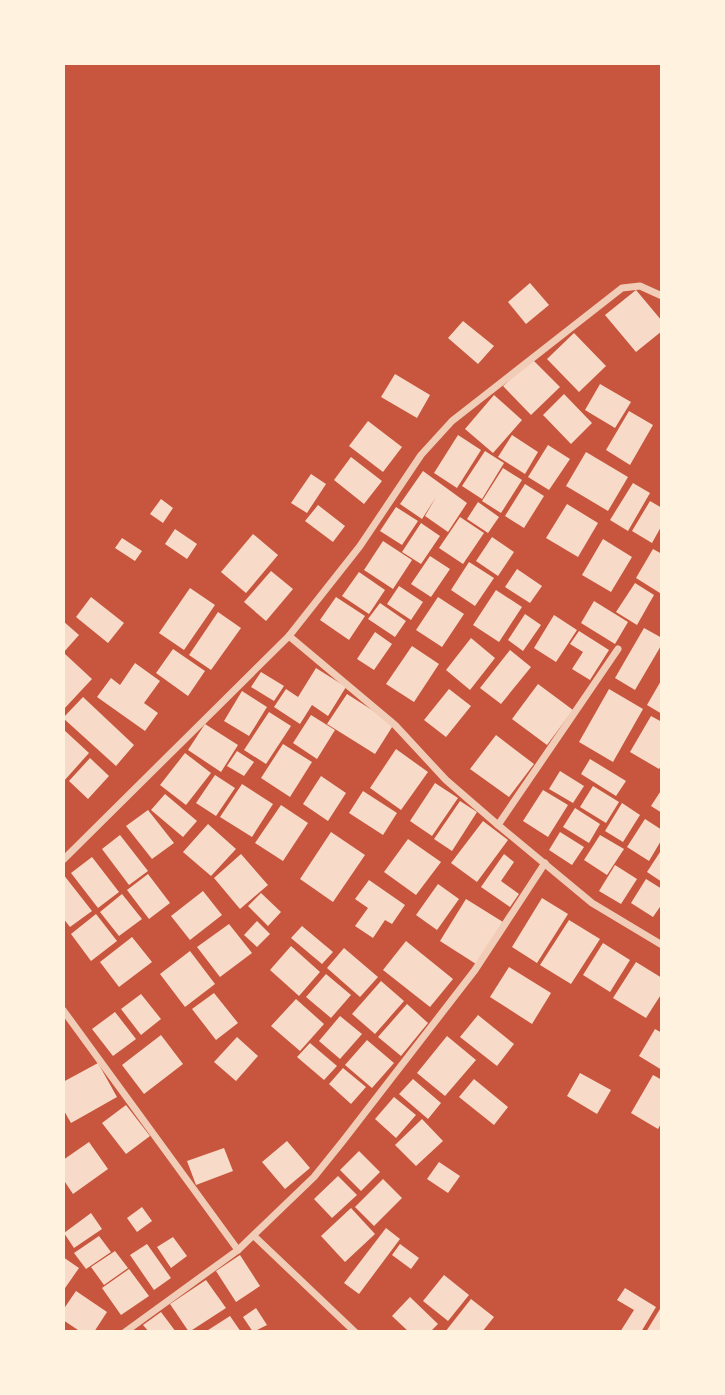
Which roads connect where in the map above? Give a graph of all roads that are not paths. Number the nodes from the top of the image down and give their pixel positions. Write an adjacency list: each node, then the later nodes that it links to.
1 (662, 296): 2 (street)
2 (289, 636): 4 (street); 5 (street)
3 (618, 649): 4 (street)
4 (498, 825): 6 (street)
5 (63, 860)
6 (545, 863): 7 (street); 9 (street)
7 (662, 945)
8 (63, 1010): 10 (street)
9 (254, 1236): 10 (street); 12 (street)
10 (238, 1250): 11 (street)
11 (125, 1332)
12 (355, 1332)

